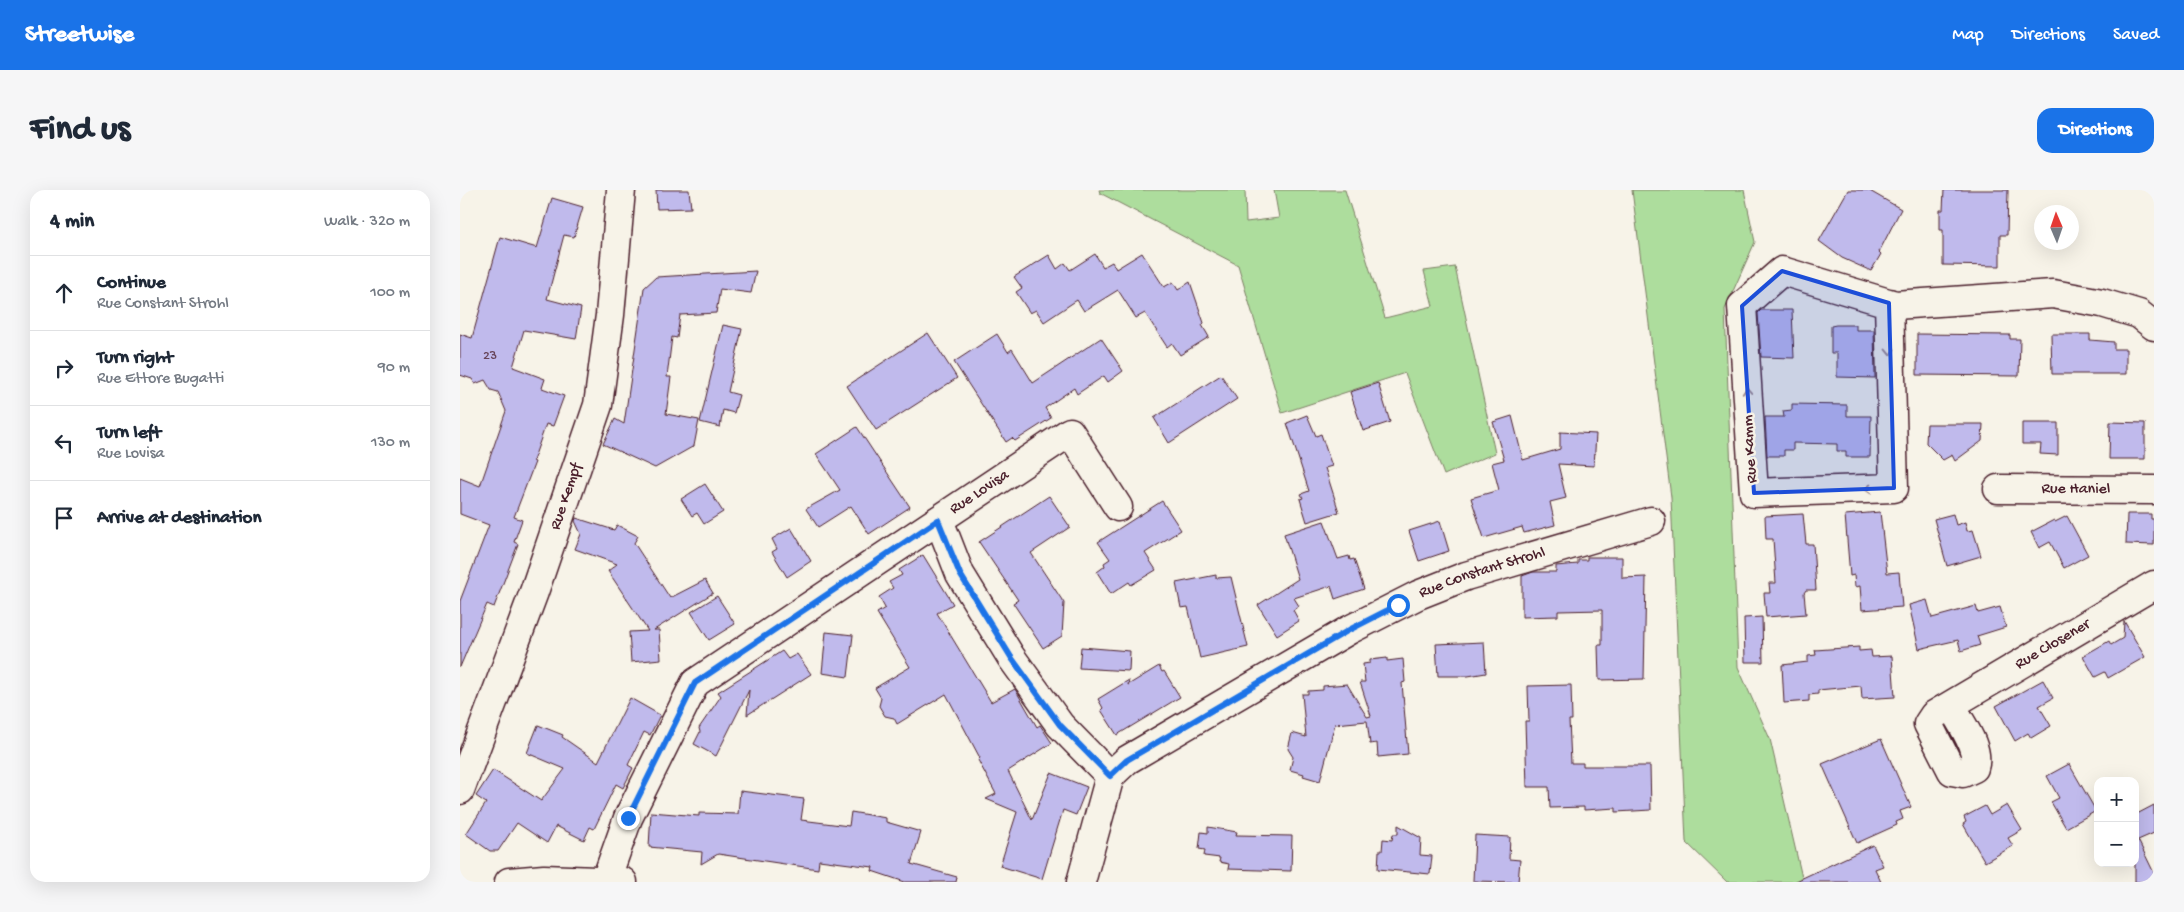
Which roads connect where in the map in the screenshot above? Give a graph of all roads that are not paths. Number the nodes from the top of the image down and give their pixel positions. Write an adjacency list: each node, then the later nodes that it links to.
1 (621, 190): 12 (street, Rue Kempf)
2 (1889, 303): 2 (street, Rue Kamm, one-way to 2); 3 (street, Rue Kamm)
3 (2154, 326)
4 (1998, 489): 5 (street, Rue Haniel)
5 (2154, 490)
6 (1118, 507): 7 (street, Rue Lovisa)
7 (938, 520): 11 (street); 13 (street, Rue Lovisa)
8 (1651, 521): 11 (street, Rue Constant Strohl)
9 (2154, 585): 10 (street, Rue Closener)
10 (1951, 705)
11 (1110, 776): 15 (street)
12 (460, 790)
13 (615, 881): 14 (street)
14 (509, 882)
15 (1081, 882)

